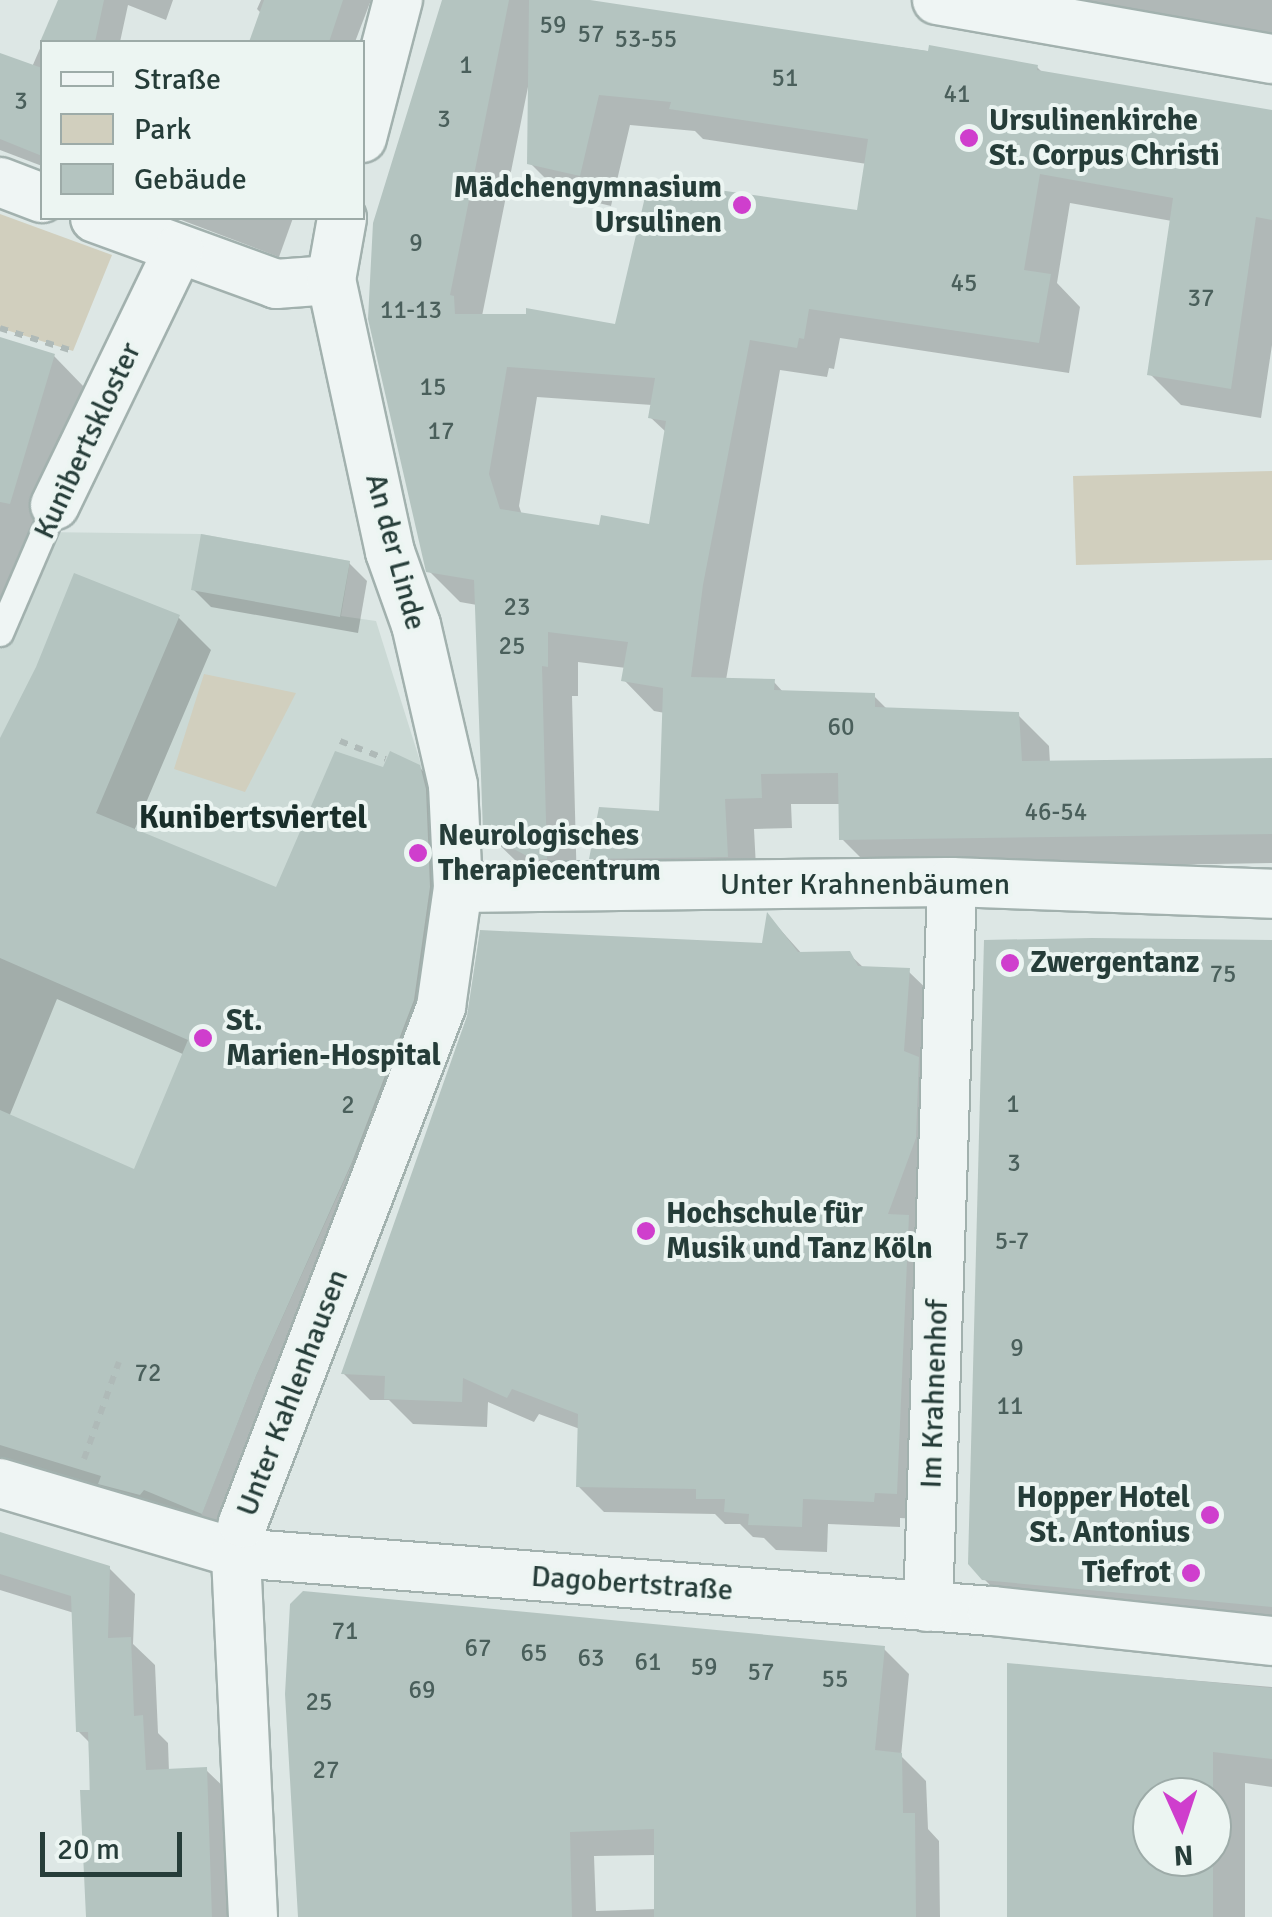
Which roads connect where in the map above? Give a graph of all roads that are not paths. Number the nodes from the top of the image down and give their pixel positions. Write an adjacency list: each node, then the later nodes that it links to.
1 (398, 0): 4 (street)
2 (937, 0): 3 (street)
3 (1272, 60)
4 (365, 126)
5 (0, 182): 6 (street)
6 (40, 197)
7 (100, 220): 9 (street)
8 (342, 220): 10 (street, An der Linde)
9 (179, 249): 10 (street); 11 (street, Kunibertskloster)
10 (331, 280): 14 (street, An der Linde)
11 (55, 505): 12 (lane, Kunibertskloster)
12 (0, 634)
13 (952, 882): 14 (street, Unter Krahnenbäumen); 15 (street, Unter Krahnenbäumen); 18 (street, Im Krahnenhof)
14 (458, 888): 17 (street, Unter Kahlenhausen)
15 (1272, 894)
16 (0, 1483): 17 (street, Dagobertstraße)
17 (236, 1554): 18 (street, Dagobertstraße); 20 (street, Unter Kahlenhausen)
18 (928, 1607): 19 (street, Dagobertstraße)
19 (1272, 1641)
20 (253, 1917)

